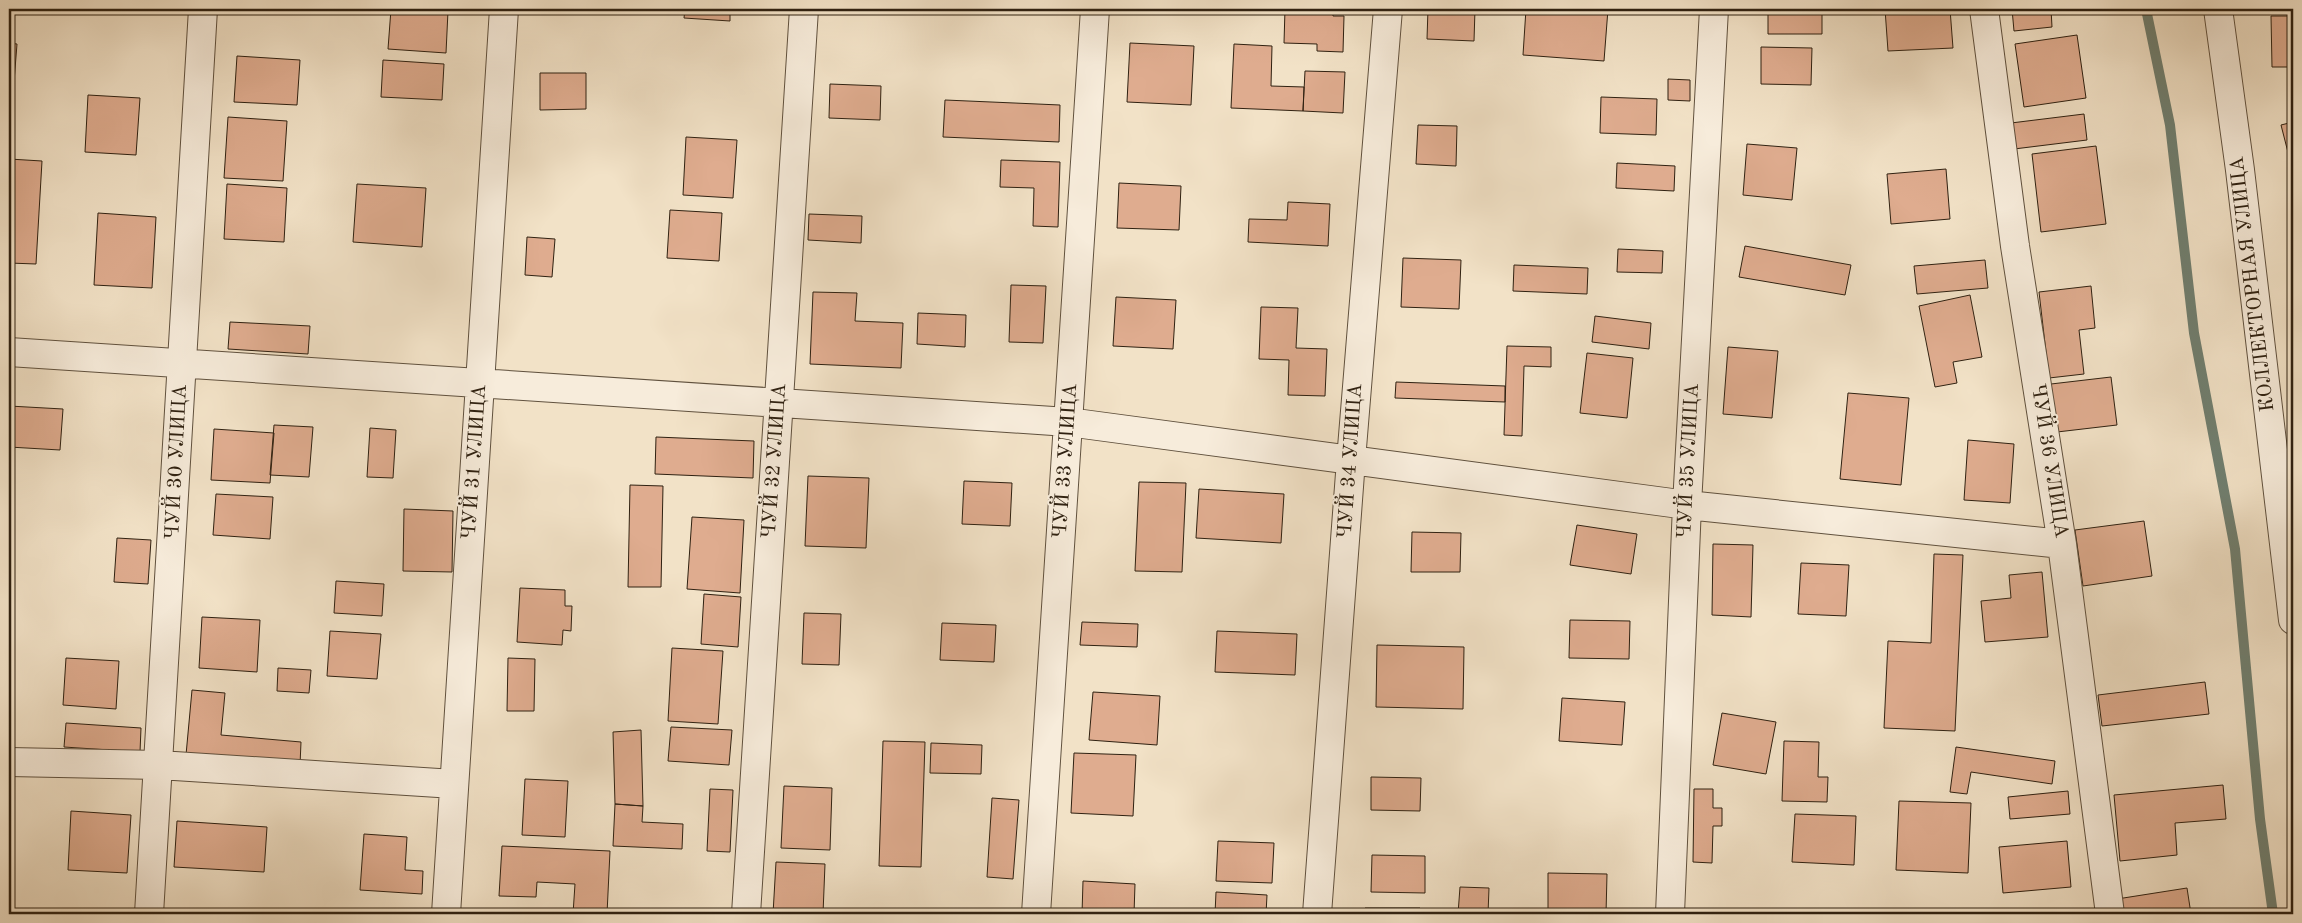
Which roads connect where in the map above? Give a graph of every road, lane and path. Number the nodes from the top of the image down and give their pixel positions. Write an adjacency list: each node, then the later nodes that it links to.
1 (203, 9): 10 (street, ЧУЙ 30 УЛИЦА)
2 (504, 9): 11 (street, ЧУЙ 31 УЛИЦА)
3 (804, 9): 12 (street, ЧУЙ 32 УЛИЦА)
4 (1095, 9): 13 (street, ЧУЙ 33 УЛИЦА)
5 (1388, 9): 14 (street, ЧУЙ 34 УЛИЦА)
6 (1714, 9): 15 (street, ЧУЙ 35 УЛИЦА)
7 (1984, 9): 16 (street, ЧУЙ 36 УЛИЦА)
8 (2218, 9): 17 (street, КОЛЛЕКТОРНАЯ УЛИЦА)
9 (9, 352): 10 (street)
10 (183, 364): 11 (street); 19 (street, ЧУЙ 30 УЛИЦА)
11 (480, 383): 12 (street); 20 (street, ЧУЙ 31 УЛИЦА)
12 (779, 403): 13 (street); 23 (street, ЧУЙ 32 УЛИЦА)
13 (1068, 422): 14 (street); 24 (street, ЧУЙ 33 УЛИЦА)
14 (1351, 460): 15 (street); 25 (street, ЧУЙ 34 УЛИЦА)
15 (1687, 505): 16 (street); 26 (street, ЧУЙ 35 УЛИЦА)
16 (2062, 544): 27 (street, ЧУЙ 36 УЛИЦА)
17 (2293, 620)
18 (9, 762): 19 (street)
19 (159, 765): 20 (street); 21 (street, ЧУЙ 30 УЛИЦА)
20 (454, 784): 22 (street, ЧУЙ 31 УЛИЦА)
21 (149, 914)
22 (446, 914)
23 (746, 914)
24 (1036, 914)
25 (1317, 914)
26 (1670, 914)
27 (2110, 914)

